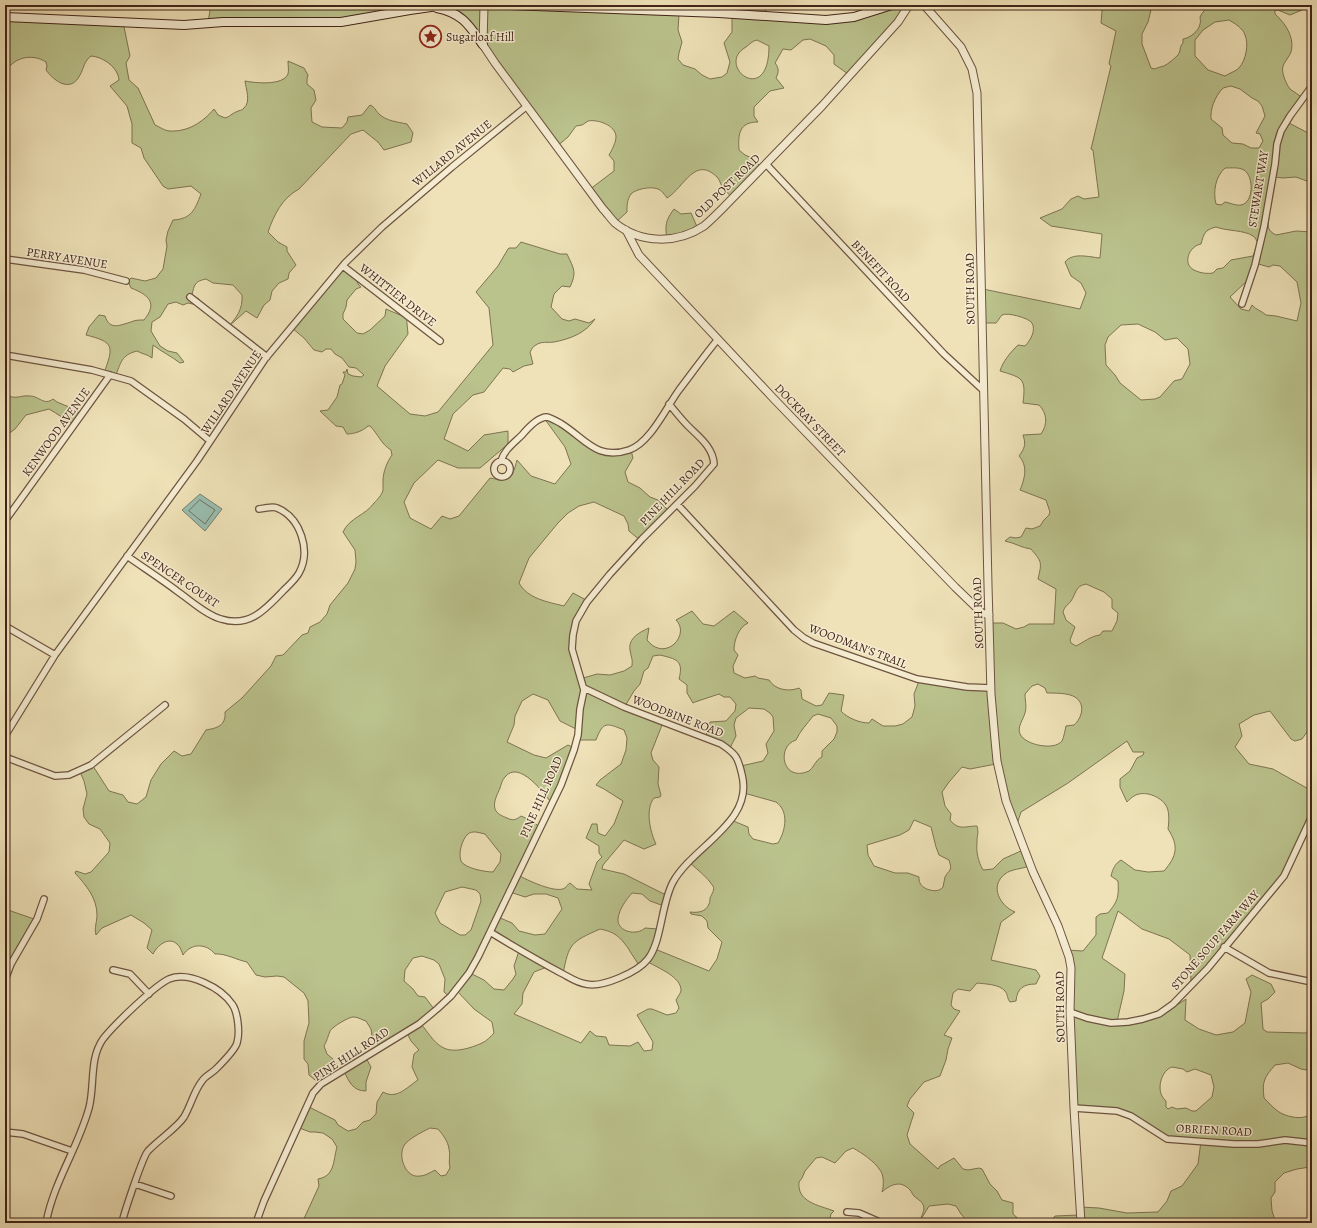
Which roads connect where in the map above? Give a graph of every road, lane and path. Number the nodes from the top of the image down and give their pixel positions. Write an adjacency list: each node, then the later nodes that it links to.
1 (446, 5): 7 (main road)
2 (484, 5): 9 (street)
3 (508, 5): 4 (main road)
4 (892, 5)
5 (908, 5): 12 (street, OLD POST ROAD)
6 (924, 5): 24 (street, SOUTH ROAD)
7 (430, 7): 8 (main road); 9 (main road)
8 (5, 17)
9 (483, 45): 11 (street, OLD POST ROAD)
10 (1312, 86): 18 (street, STEWART WAY)
11 (528, 106): 13 (street, OLD POST ROAD); 15 (street, WILLARD AVENUE)
12 (766, 164): 13 (street, OLD POST ROAD); 24 (street, BENEFIT ROAD)
13 (626, 229): 19 (street, DOCKRAY STREET)
14 (5, 259): 16 (street, PERRY AVENUE)
15 (343, 266): 20 (street, WHITTIER DRIVE); 22 (street, WILLARD AVENUE)
16 (126, 281)
17 (190, 297): 22 (street)
18 (1242, 304)
19 (718, 339): 25 (street); 32 (street, DOCKRAY STREET)
20 (440, 341)
21 (5, 355): 23 (street)
22 (267, 357): 26 (street, WILLARD AVENUE)
23 (110, 375): 26 (street); 30 (street, KENWOOD AVENUE)
24 (983, 390): 32 (street, SOUTH ROAD)
25 (669, 404): 27 (street); 28 (street, PINE HILL ROAD)
26 (210, 441): 31 (street, WILLARD AVENUE)
27 (501, 461)
28 (677, 504): 35 (street, PINE HILL ROAD); 36 (street, WOODMAN'S TRAIL)
29 (259, 508): 31 (street, SPENCER COURT)
30 (5, 521)
31 (127, 556): 34 (street, WILLARD AVENUE)
32 (989, 615): 36 (street, SOUTH ROAD)
33 (5, 626): 34 (street)
34 (55, 655): 38 (street, WILLARD AVENUE)
35 (584, 688): 42 (street, PINE HILL ROAD); 42 (street, WOODBINE ROAD)
36 (991, 688): 48 (street, SOUTH ROAD)
37 (165, 705): 39 (street)
38 (5, 736)
39 (5, 757)
40 (1312, 816): 43 (street, STONE SOUP FARM WAY)
41 (44, 899): 45 (street)
42 (490, 932): 58 (street, PINE HILL ROAD)
43 (1224, 947): 46 (street); 48 (street, STONE SOUP FARM WAY)
44 (114, 970): 47 (street)
45 (5, 980)
46 (1312, 982)
47 (149, 994): 52 (street); 53 (street)
48 (1070, 1012): 49 (street, SOUTH ROAD)
49 (1074, 1108): 51 (street, OBRIEN ROAD); 60 (street, SOUTH ROAD)
50 (5, 1132): 52 (street)
51 (1312, 1143)
52 (72, 1151): 56 (street)
53 (135, 1184): 54 (street); 57 (street)
54 (171, 1196)
55 (847, 1212): 59 (street)
56 (46, 1223)
57 (122, 1223)
58 (256, 1223)
59 (882, 1223)
60 (1081, 1223)

